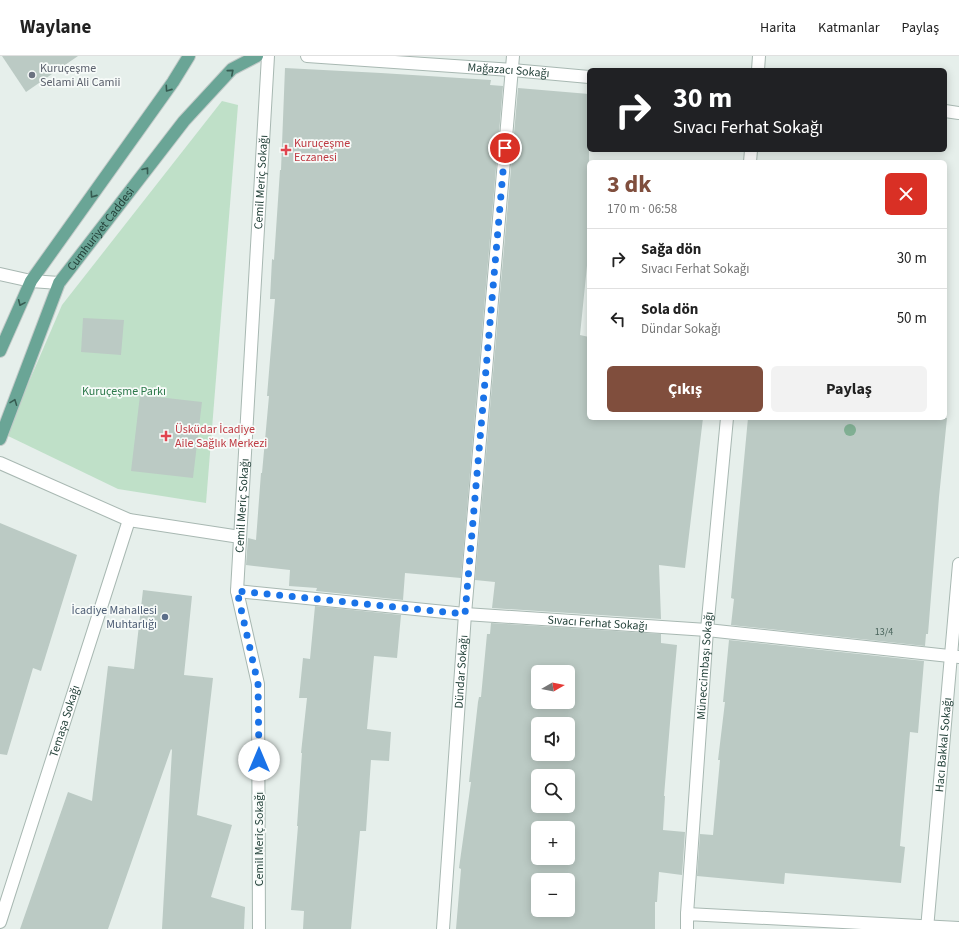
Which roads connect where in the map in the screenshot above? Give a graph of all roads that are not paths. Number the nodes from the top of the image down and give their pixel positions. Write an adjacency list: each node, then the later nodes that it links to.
1 (189, 56): 13 (main road, Cumhuriyet Caddesi, one-way to 13)
2 (257, 56): 14 (main road, Cumhuriyet Caddesi, one-way to 2)
3 (268, 56): 20 (street, Cemil Meriç Sokağı)
4 (308, 56): 8 (street, Mağazacı Sokağı)
5 (513, 56): 8 (street, Dündar Sokağı)
6 (759, 56): 7 (street)
7 (758, 68)
8 (512, 70): 9 (street, Mağazacı Sokağı); 23 (street, Dündar Sokağı)
9 (587, 77)
10 (947, 112): 11 (street)
11 (959, 113)
12 (0, 274): 13 (street)
13 (31, 281): 14 (street); 15 (main road, Cumhuriyet Caddesi, one-way to 15)
14 (59, 283): 17 (main road, Cumhuriyet Caddesi, one-way to 14)
15 (0, 351)
16 (727, 420): 24 (street, Müneccimbaşı Sokağı)
17 (0, 439)
18 (0, 463): 19 (street)
19 (129, 520): 20 (street); 27 (street, Temaşa Sokağı)
20 (240, 537): 22 (street, Cemil Meriç Sokağı)
21 (959, 564): 25 (street, Hacı Bakkal Sokağı)
22 (237, 591): 23 (street, Sıvacı Ferhat Sokağı); 30 (street, Cemil Meriç Sokağı)
23 (465, 614): 24 (street, Sıvacı Ferhat Sokağı); 31 (street, Dündar Sokağı)
24 (707, 630): 25 (street, Sıvacı Ferhat Sokağı); 26 (street, Müneccimbaşı Sokağı)
25 (955, 656): 28 (street, Hacı Bakkal Sokağı)
26 (687, 914): 28 (street); 32 (street, Müneccimbaşı Sokağı)
27 (0, 922)
28 (927, 928): 29 (street)
29 (959, 928)
30 (259, 929)
31 (443, 929)
32 (687, 929)

